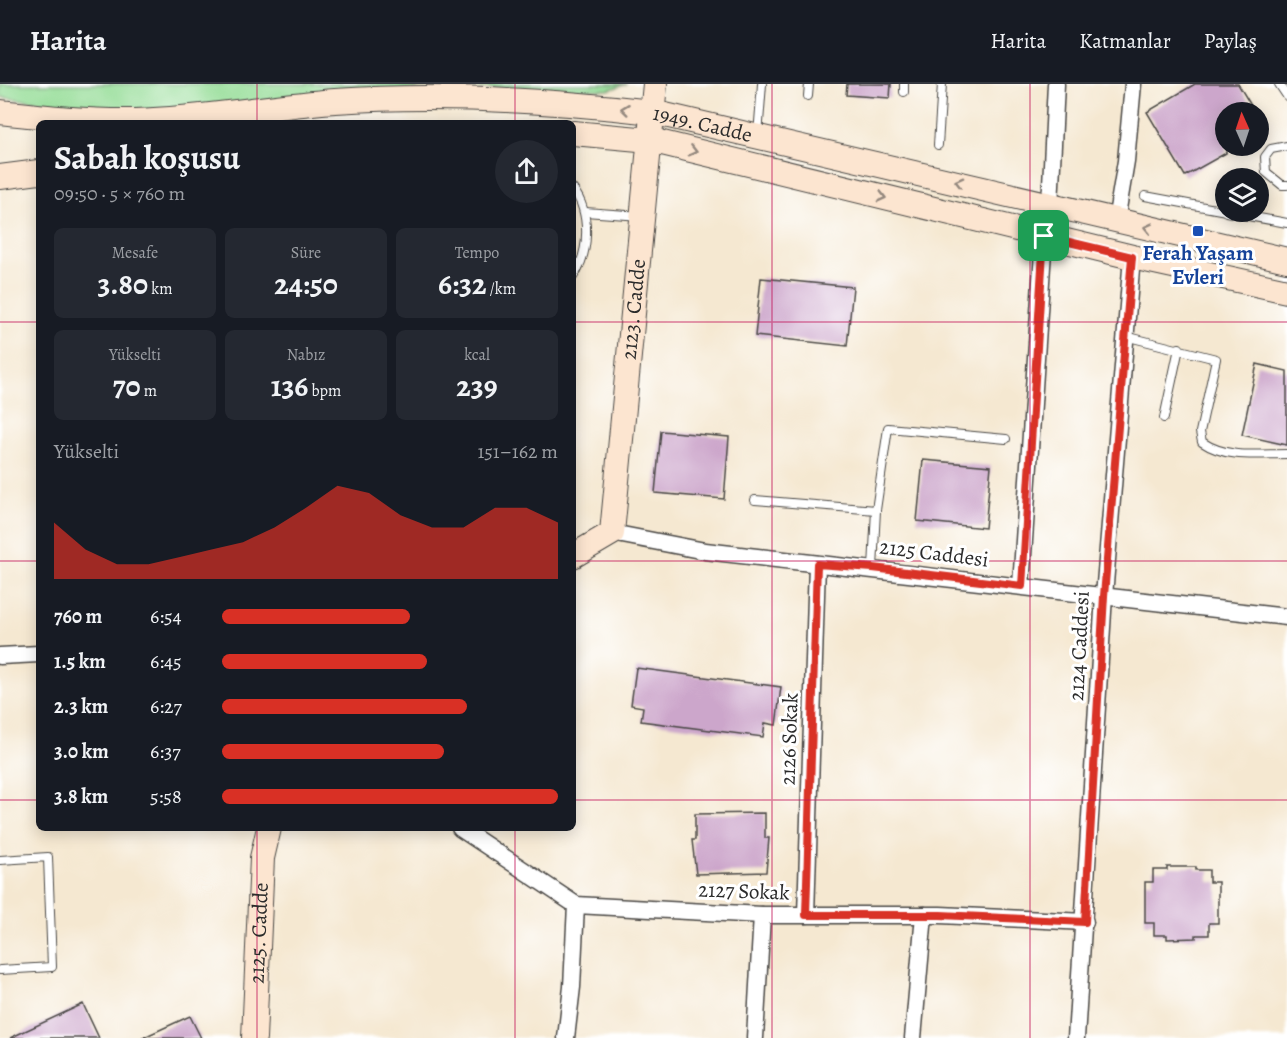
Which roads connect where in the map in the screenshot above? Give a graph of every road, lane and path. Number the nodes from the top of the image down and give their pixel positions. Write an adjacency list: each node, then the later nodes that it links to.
1 (655, 84): 11 (street, 2123. Cadde)
2 (762, 84): 15 (lane)
3 (809, 84): 8 (lane)
4 (942, 84): 17 (lane)
5 (1056, 84): 24 (street)
6 (1133, 84): 28 (street)
7 (1279, 84): 9 (lane)
8 (808, 96)
9 (1287, 96)
10 (0, 112): 12 (street, 1949. Cadde, one-way to 10)
11 (652, 112): 13 (street, 1949. Cadde, one-way to 13); 15 (street, 1949. Cadde); 16 (street, 2123. Cadde)
12 (68, 120)
13 (150, 120)
14 (576, 133): 16 (street, 1949. Cadde)
15 (758, 136): 24 (street, 1949. Cadde, one-way to 15)
16 (650, 140): 27 (street, 2123. Cadde); 31 (street, 1949. Cadde, one-way to 31)
17 (938, 146)
18 (1287, 146): 21 (lane)
19 (36, 172): 20 (street)
20 (0, 177)
21 (1287, 185)
22 (576, 195): 26 (lane)
23 (1145, 196): 25 (lane)
24 (1050, 205): 28 (street, 1949. Cadde)
25 (1215, 210)
26 (585, 212): 27 (lane); 34 (lane)
27 (643, 216): 43 (street, 2123. Cadde)
28 (1116, 220): 33 (street, 1949. Cadde, one-way to 28)
29 (1269, 220): 30 (lane)
30 (1287, 223)
31 (1044, 236): 32 (street, 1949. Cadde); 47 (street)
32 (1132, 257): 35 (street, 1949. Cadde); 36 (street, 2124 Caddesi)
33 (1287, 260)
34 (576, 271)
35 (1287, 291)
36 (1125, 336): 37 (lane); 48 (street, 2124 Caddesi)
37 (1179, 348): 38 (lane); 40 (lane)
38 (1164, 417)
39 (1006, 439): 42 (lane)
40 (1287, 454)
41 (755, 500): 42 (lane)
42 (876, 510): 46 (lane)
43 (612, 533): 44 (street); 45 (street, 2125 Caddesi)
44 (576, 554)
45 (817, 564): 46 (street, 2125 Caddesi); 57 (street, 2126 Sokak)
46 (873, 568): 47 (street, 2125 Caddesi)
47 (1022, 586): 48 (street, 2125 Caddesi)
48 (1104, 596): 49 (street, 2125 Caddesi); 59 (street, 2124 Caddesi)
49 (1287, 617)
50 (36, 654): 51 (street)
51 (0, 656)
52 (268, 831): 61 (street, 2125. Cadde)
53 (465, 831): 55 (street)
54 (0, 860): 60 (lane)
55 (576, 905): 56 (street, 2127 Sokak); 62 (street)
56 (762, 915): 57 (street, 2127 Sokak); 63 (street)
57 (806, 915): 58 (street, 2127 Sokak)
58 (924, 915): 59 (street, 2127 Sokak); 64 (street)
59 (1085, 922): 65 (street, 2124 Caddesi)
60 (0, 970)
61 (254, 1038)
62 (566, 1038)
63 (755, 1038)
64 (913, 1038)
65 (1077, 1038)

